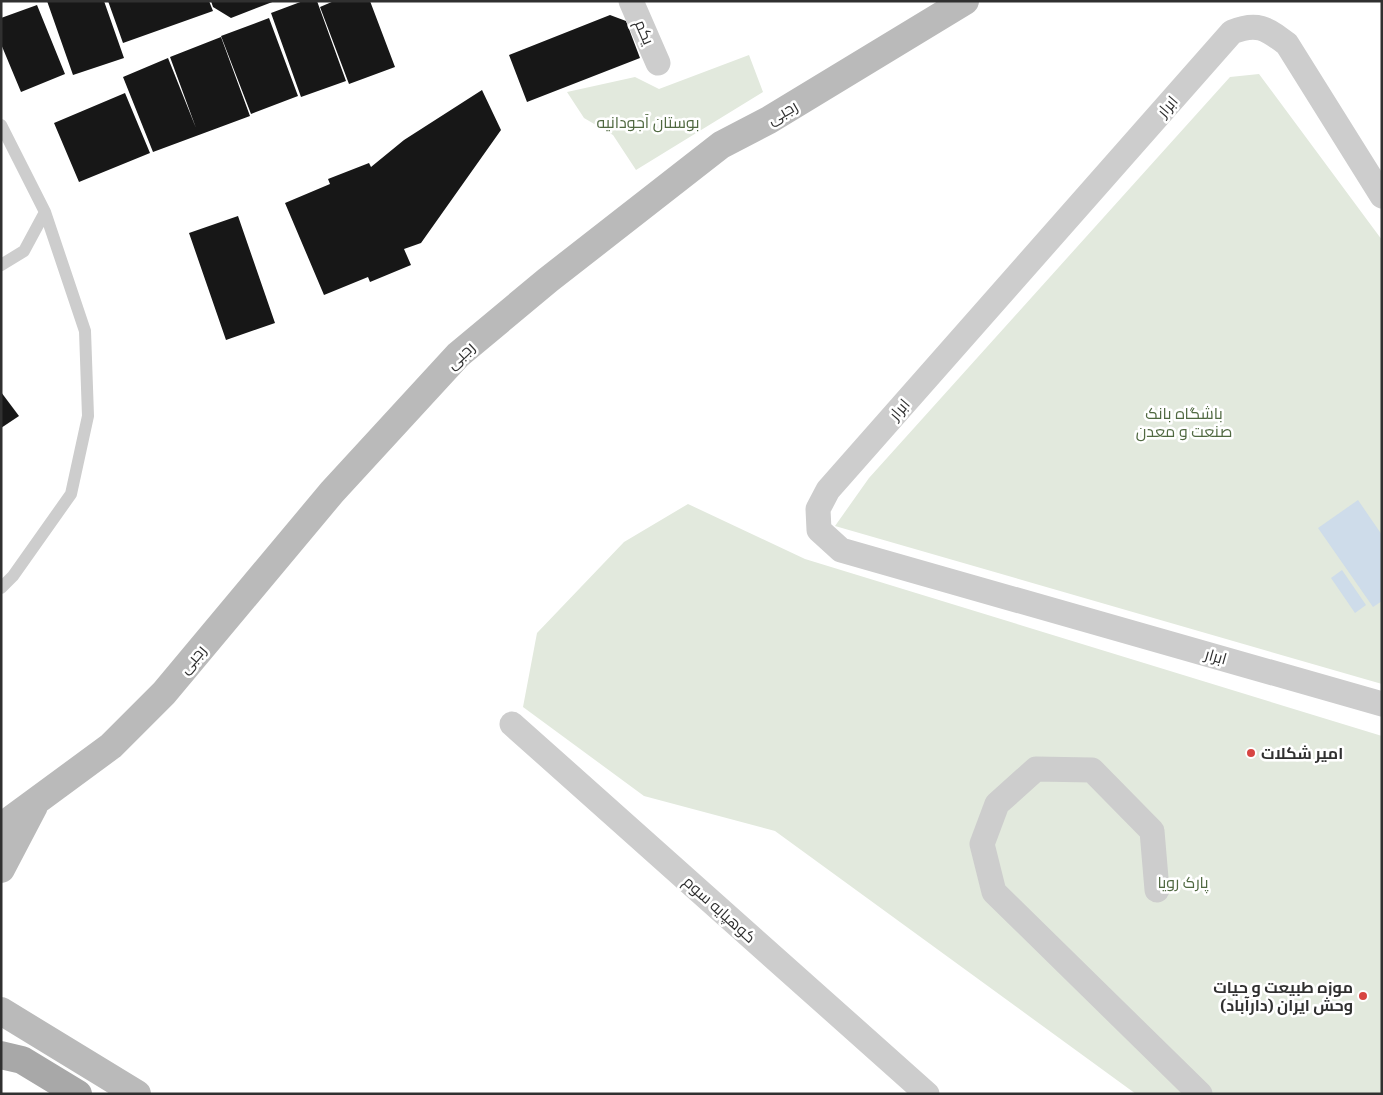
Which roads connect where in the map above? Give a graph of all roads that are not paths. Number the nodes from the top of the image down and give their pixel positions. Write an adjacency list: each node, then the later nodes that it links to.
1 (631, 1): 3 (street, یکم)
2 (965, 1): 11 (main road, رجبی)
3 (658, 63)
4 (1, 125): 6 (lane)
5 (1382, 196): 9 (street, ابرار)
6 (45, 212): 7 (lane); 8 (lane)
7 (1, 265)
8 (1, 588)
9 (1382, 704)
10 (512, 724): 19 (street, کوهپایه سوم)
11 (36, 804): 12 (main road, رجبی); 13 (main road, رجبی)
12 (1, 827)
13 (1, 869)
14 (1157, 890): 20 (street)
15 (6, 1011): 18 (main road)
16 (1, 1055): 17 (main road)
17 (78, 1094)
18 (137, 1094)
19 (927, 1094)
20 (1200, 1094)

